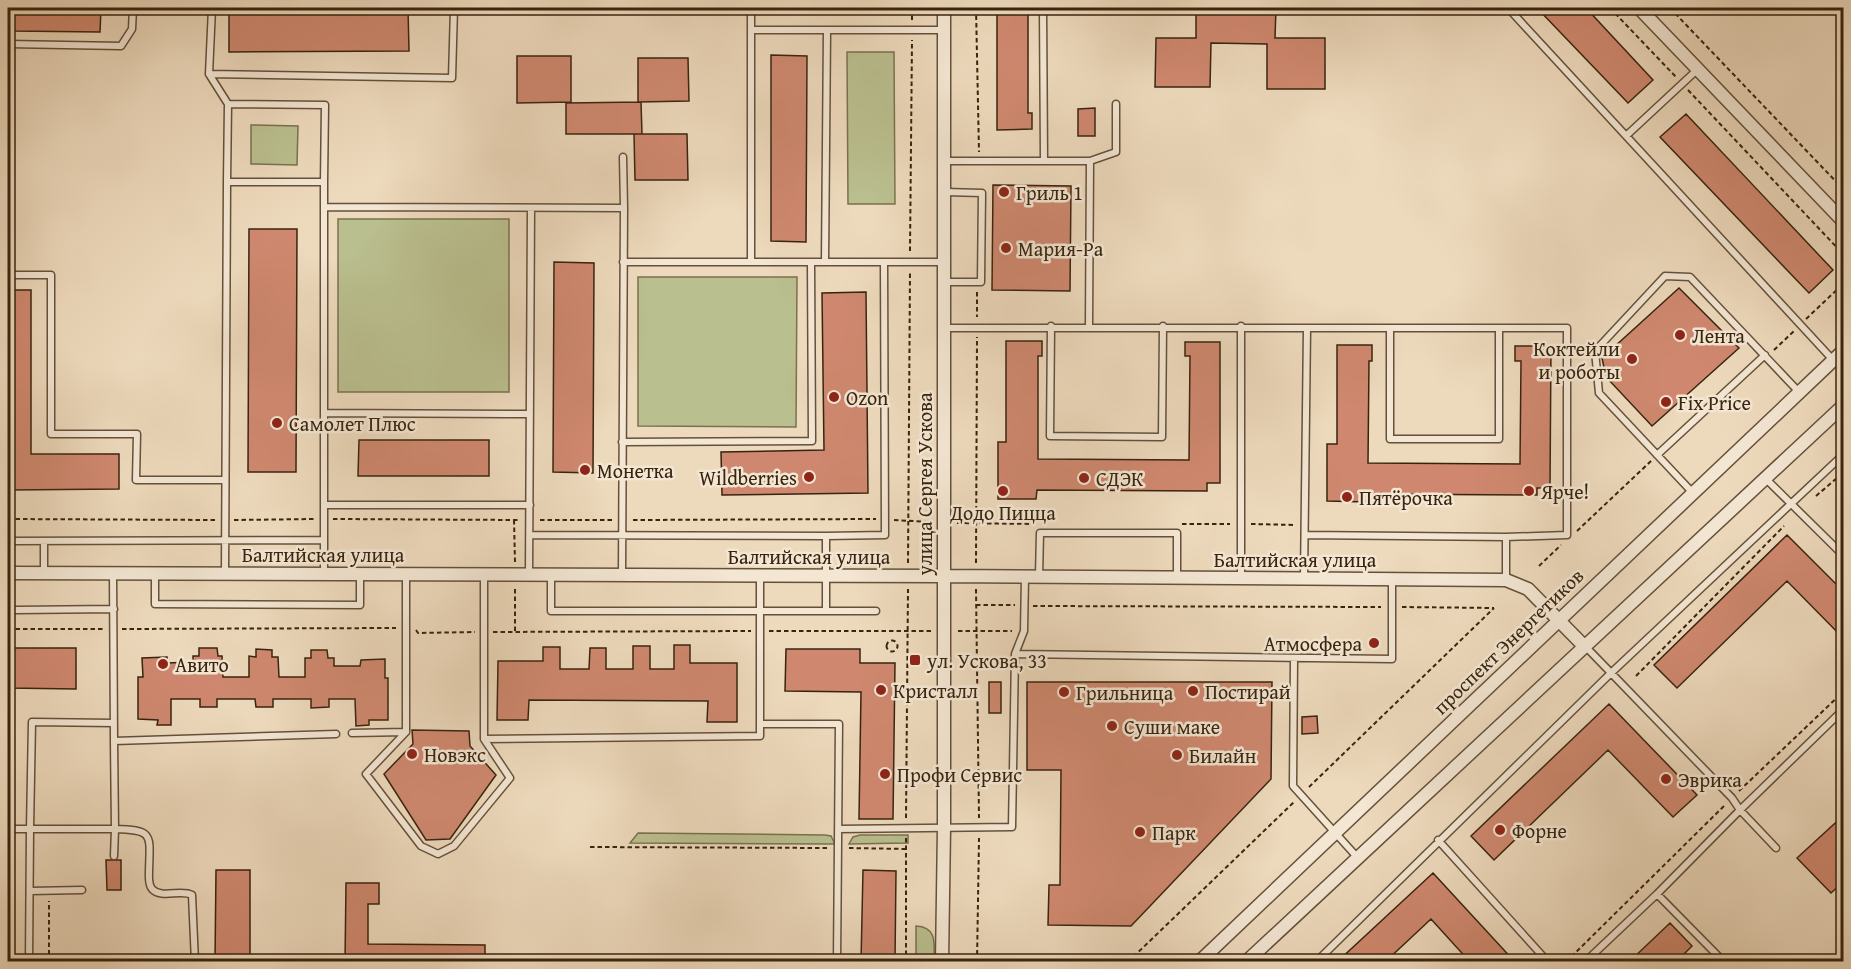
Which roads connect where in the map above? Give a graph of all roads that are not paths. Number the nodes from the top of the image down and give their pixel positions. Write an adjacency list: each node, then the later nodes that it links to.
1 (133, 8): 12 (lane)
2 (212, 8): 14 (lane)
3 (454, 8): 14 (lane)
4 (751, 8): 9 (lane)
5 (944, 8): 11 (street, улица Сергея Ускова)
6 (1043, 8): 20 (lane)
7 (1508, 8): 17 (lane)
8 (1639, 8): 13 (street)
9 (751, 30): 10 (lane); 30 (lane)
10 (827, 30): 11 (lane); 32 (lane)
11 (944, 30): 19 (street, улица Сергея Ускова)
12 (8, 44)
13 (1698, 69): 17 (lane); 28 (street)
14 (209, 74): 15 (lane)
15 (228, 104): 22 (lane); 23 (lane)
16 (1116, 104): 21 (lane)
17 (1627, 135): 47 (lane)
18 (623, 157): 27 (lane)
19 (945, 160): 20 (lane); 24 (street, улица Сергея Ускова)
20 (1044, 161): 21 (lane)
21 (1090, 161): 38 (lane)
22 (227, 182): 23 (lane); 56 (lane)
23 (324, 182): 25 (lane)
24 (945, 192): 34 (street, улица Сергея Ускова); 36 (lane)
25 (324, 207): 26 (lane); 50 (lane)
26 (531, 208): 27 (lane); 51 (lane)
27 (624, 208): 29 (lane)
28 (1844, 222)
29 (623, 262): 30 (lane); 52 (lane)
30 (751, 262): 31 (lane)
31 (811, 262): 32 (lane); 52 (lane)
32 (825, 262): 33 (lane)
33 (884, 262): 34 (lane); 64 (lane)
34 (944, 262): 36 (street, улица Сергея Ускова)
35 (8, 275): 56 (lane)
36 (944, 282): 41 (street, улица Сергея Ускова)
37 (1051, 326): 38 (lane); 39 (lane); 41 (lane)
38 (1089, 326): 39 (lane)
39 (1163, 326): 40 (lane)
40 (1241, 326): 42 (lane); 89 (lane)
41 (944, 328): 85 (street, улица Сергея Ускова)
42 (1307, 328): 43 (lane); 63 (lane)
43 (1390, 328): 44 (lane); 44 (lane)
44 (1499, 328): 65 (lane)
45 (1844, 350): 47 (street, проспект Энергетиков)
46 (1765, 355): 48 (lane); 53 (lane); 53 (lane)
47 (1833, 360): 48 (street, проспект Энергетиков)
48 (1799, 392): 57 (street, проспект Энергетиков)
49 (1844, 405): 55 (street)
50 (324, 413): 51 (lane); 59 (lane)
51 (530, 414): 60 (lane)
52 (622, 442): 62 (lane)
53 (1657, 454): 57 (lane)
54 (1844, 454): 58 (lane)
55 (1764, 478): 58 (lane); 99 (street)
56 (225, 480): 69 (lane)
57 (1692, 492): 98 (street, проспект Энергетиков)
58 (1791, 502): 70 (lane); 102 (lane)
59 (324, 505): 60 (lane); 66 (lane)
60 (530, 505): 61 (lane)
61 (530, 535): 62 (lane); 80 (lane)
62 (622, 535): 64 (lane); 82 (lane)
63 (1305, 535): 65 (lane); 90 (lane)
64 (826, 536): 84 (lane)
65 (1506, 537): 92 (lane)
66 (324, 540): 69 (lane); 76 (lane)
67 (8, 541): 68 (lane)
68 (44, 541): 69 (lane); 72 (lane)
69 (225, 542): 75 (lane)
70 (1844, 556)
71 (8, 573): 72 (street, Балтийская улица)
72 (44, 573): 73 (street, Балтийская улица)
73 (113, 573): 74 (street, Балтийская улица); 93 (lane)
74 (155, 574): 75 (street, Балтийская улица); 77 (lane)
75 (225, 574): 76 (street, Балтийская улица)
76 (324, 574): 77 (street, Балтийская улица)
77 (360, 574): 78 (street, Балтийская улица)
78 (406, 574): 79 (street, Балтийская улица); 106 (lane)
79 (484, 574): 80 (street, Балтийская улица); 109 (lane)
80 (529, 575): 81 (street, Балтийская улица)
81 (551, 575): 82 (street, Балтийская улица); 95 (lane)
82 (622, 575): 83 (street, Балтийская улица)
83 (760, 575): 84 (street, Балтийская улица); 95 (lane)
84 (826, 575): 85 (street, Балтийская улица); 96 (lane)
85 (944, 576): 87 (street, Балтийская улица); 112 (street, улица Сергея Ускова)
86 (1039, 576): 87 (street, Балтийская улица); 88 (street, Балтийская улица); 88 (lane)
87 (1025, 577): 100 (lane)
88 (1177, 578): 89 (street, Балтийская улица)
89 (1241, 578): 90 (street, Балтийская улица)
90 (1304, 579): 91 (street, Балтийская улица)
91 (1392, 579): 92 (street, Балтийская улица); 101 (lane)
92 (1506, 580): 98 (street, Балтийская улица)
93 (114, 609): 94 (lane); 104 (lane)
94 (16, 610)
95 (760, 611): 96 (lane); 105 (lane)
96 (826, 611): 97 (lane)
97 (876, 611)
98 (1559, 619): 99 (street, Балтийская улица); 117 (street, проспект Энергетиков)
99 (1584, 646): 102 (lane); 121 (street)
100 (1015, 654): 101 (lane); 112 (lane)
101 (1294, 658): 117 (lane)
102 (1611, 673): 111 (lane); 118 (lane)
103 (1844, 709): 111 (lane)
104 (114, 723): 110 (lane); 114 (lane)
105 (760, 724): 109 (lane); 116 (lane)
106 (406, 732): 107 (lane); 109 (lane)
107 (352, 733)
108 (336, 734): 110 (lane)
109 (484, 739)
110 (114, 741): 115 (lane)
111 (1740, 810): 119 (lane); 124 (lane)
112 (944, 828): 116 (lane); 128 (street, улица Сергея Ускова)
113 (8, 829): 114 (lane)
114 (30, 829): 115 (lane); 123 (lane)
115 (115, 829): 120 (lane); 126 (lane)
116 (838, 829): 127 (lane)
117 (1335, 833): 121 (lane); 129 (street, проспект Энергетиков)
118 (1438, 840): 131 (lane); 132 (lane)
119 (1776, 848)
120 (114, 856)
121 (1357, 857): 130 (street)
122 (82, 890): 123 (lane)
123 (30, 891): 125 (lane)
124 (1657, 894): 133 (lane); 134 (lane)
125 (29, 962)
126 (195, 962)
127 (837, 962)
128 (942, 962)
129 (1199, 962)
130 (1246, 962)
131 (1316, 962)
132 (1548, 962)
133 (1585, 962)
134 (1720, 962)

